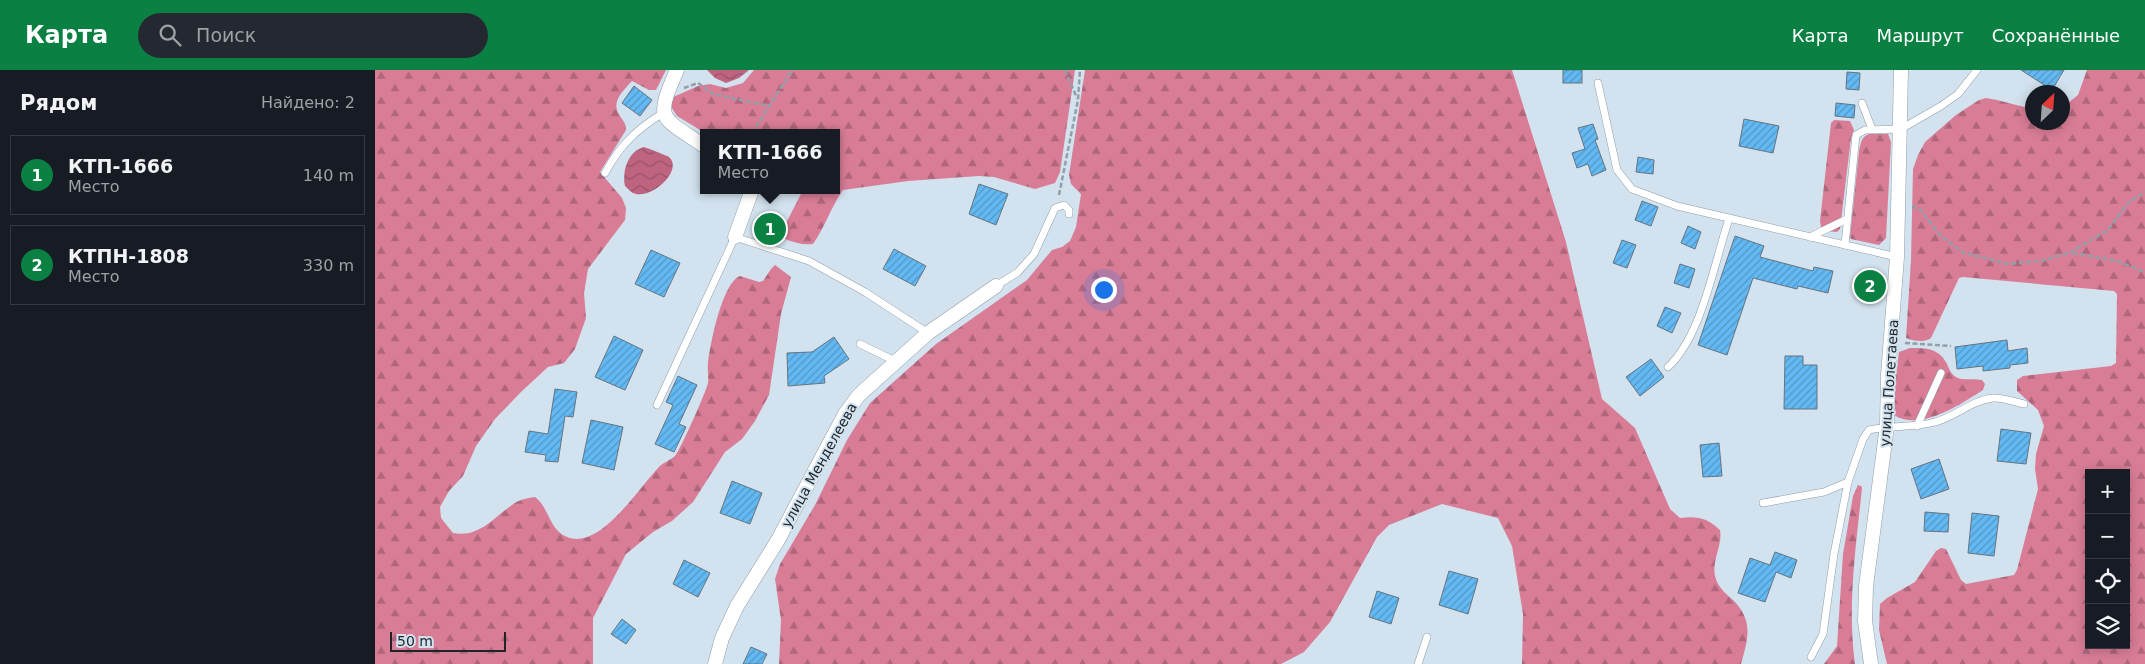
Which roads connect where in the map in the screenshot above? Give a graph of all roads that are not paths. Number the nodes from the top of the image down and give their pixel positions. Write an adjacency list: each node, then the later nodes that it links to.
1 (677, 70): 6 (street)
2 (1901, 70): 8 (street, улица Полетаева)
3 (1977, 70): 8 (lane)
4 (1598, 83): 13 (lane)
5 (1863, 103): 7 (lane)
6 (663, 113): 9 (street); 10 (lane)
7 (1872, 129): 8 (lane); 14 (lane)
8 (1901, 129): 18 (street, улица Полетаева)
9 (700, 143)
10 (605, 174)
11 (751, 194): 15 (street)
12 (1069, 214): 19 (lane)
13 (1729, 219): 16 (lane); 23 (lane)
14 (1847, 219): 16 (lane); 17 (lane)
15 (735, 237): 20 (lane); 25 (lane)
16 (1810, 238): 17 (lane)
17 (1845, 245): 18 (lane)
18 (1897, 257): 27 (street, улица Полетаева)
19 (996, 286): 20 (street, улица Менделеева)
20 (928, 334): 22 (street, улица Менделеева)
21 (860, 344): 22 (lane)
22 (895, 361): 33 (street, улица Менделеева)
23 (1668, 367)
24 (1941, 373): 28 (lane)
25 (657, 404)
26 (2024, 404): 28 (lane)
27 (1887, 426): 28 (lane); 29 (lane); 35 (street, улица Полетаева)
28 (1917, 426)
29 (1849, 482): 30 (lane); 32 (lane)
30 (1763, 503)
31 (1427, 637): 34 (lane)
32 (1811, 657)
33 (715, 664)
34 (1419, 664)
35 (1871, 664)

